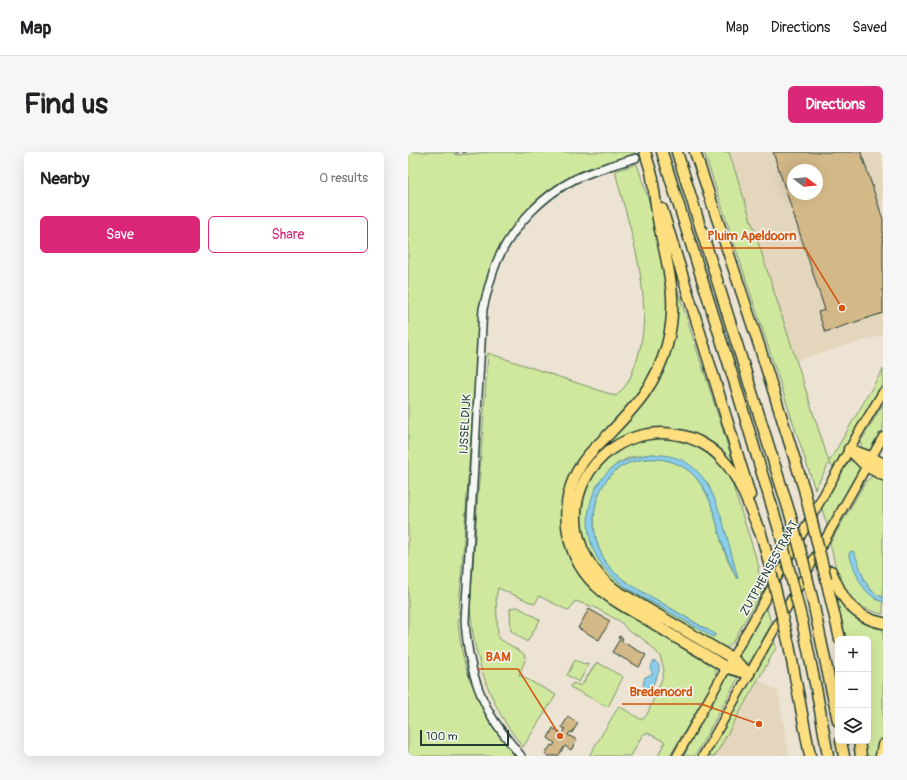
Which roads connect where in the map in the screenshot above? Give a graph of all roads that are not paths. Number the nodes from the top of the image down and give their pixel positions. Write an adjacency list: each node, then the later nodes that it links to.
1 (645, 152): 6 (highway)
2 (662, 152): 28 (highway, bridge)
3 (677, 152): 20 (highway, bridge)
4 (695, 152): 14 (highway, bridge)
5 (636, 158): 24 (street, IJSSELDIJK)
6 (651, 171): 13 (highway); 18 (highway)
7 (883, 392): 9 (main road, ZUTPHENSESTRAAT)
8 (883, 437): 10 (main road)
9 (849, 449): 10 (highway); 17 (main road, ZUTPHENSESTRAAT)
10 (869, 462): 11 (highway); 12 (highway); 19 (main road)
11 (883, 464)
12 (883, 475)
13 (761, 535): 17 (highway); 27 (highway, bridge)
14 (828, 575): 15 (highway); 16 (highway)
15 (883, 623)
16 (839, 636)
17 (732, 658): 18 (main road, ZUTPHENSESTRAAT); 19 (highway)
18 (726, 667): 19 (highway); 25 (main road, ZUTPHENSESTRAAT)
19 (749, 674): 26 (main road)
20 (835, 708)
21 (842, 744): 29 (highway)
22 (859, 744): 30 (highway)
23 (883, 745): 31 (highway)
24 (521, 756)
25 (677, 756)
26 (703, 756)
27 (810, 756)
28 (828, 756)
29 (844, 756)
30 (861, 756)
31 (881, 756)

